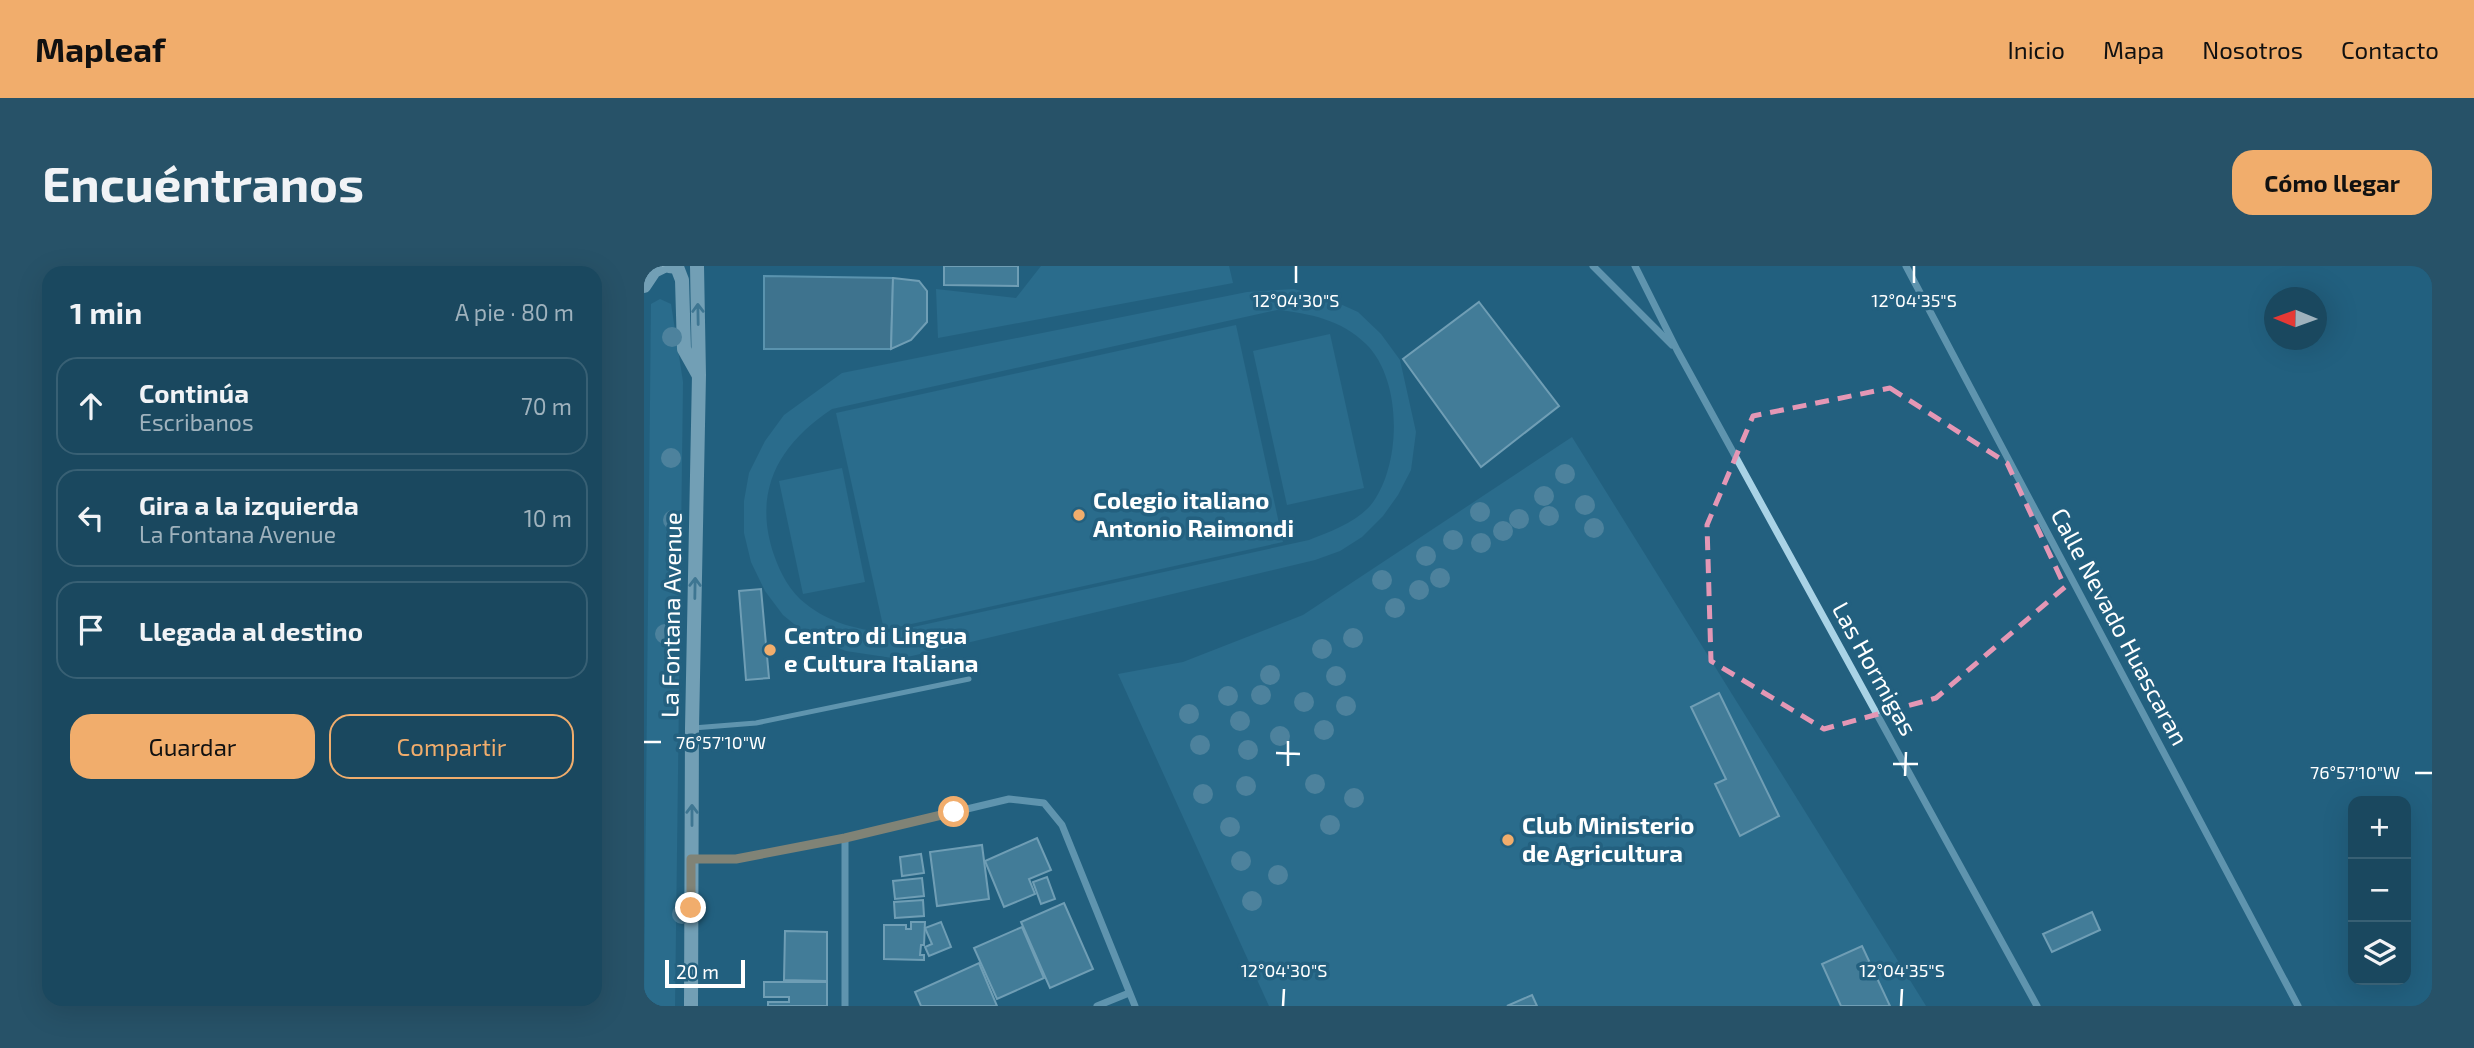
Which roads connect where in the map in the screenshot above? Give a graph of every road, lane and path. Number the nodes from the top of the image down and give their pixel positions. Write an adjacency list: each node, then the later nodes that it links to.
1 (666, 266): 6 (main road); 8 (main road)
2 (697, 266): 8 (main road, La Fontana Avenue, one-way to 2)
3 (1593, 266): 7 (street, Las Hormigas)
4 (1635, 266): 7 (street, Las Hormigas)
5 (1906, 266): 19 (street, Calle Nevado Huascaran)
6 (644, 286)
7 (1677, 350): 18 (street, Las Hormigas)
8 (699, 375): 10 (main road, La Fontana Avenue, one-way to 8)
9 (969, 679): 10 (lane)
10 (692, 728): 12 (main road, La Fontana Avenue, one-way to 10)
11 (845, 838): 12 (street); 13 (street); 15 (street)
12 (691, 859): 14 (main road, La Fontana Avenue)
13 (1129, 993): 16 (street); 17 (street)
14 (691, 1006)
15 (845, 1006)
16 (1097, 1006)
17 (1135, 1006)
18 (2037, 1006)
19 (2298, 1006)

